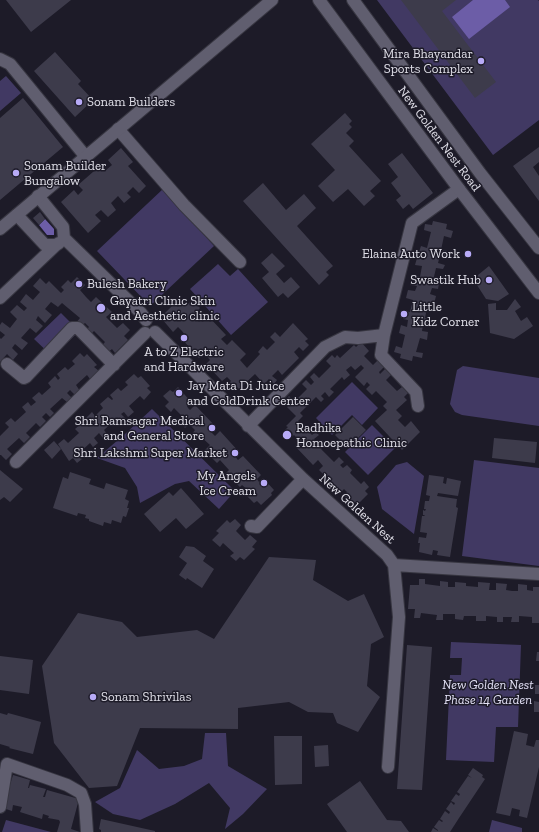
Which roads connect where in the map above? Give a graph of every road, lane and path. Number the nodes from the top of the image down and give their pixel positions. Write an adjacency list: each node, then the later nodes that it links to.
1 (272, 0): 5 (street)
2 (319, 0): 7 (street, New Golden Nest Road)
3 (353, 0): 12 (street, New Golden Nest Road)
4 (0, 59): 6 (street)
5 (118, 129): 6 (street); 13 (street)
6 (86, 157): 8 (street)
7 (459, 189): 14 (street, New Golden Nest Road); 17 (street)
8 (38, 196): 9 (street); 11 (street)
9 (17, 215): 10 (street); 11 (street)
10 (0, 229)
11 (60, 242): 15 (street); 16 (street)
12 (539, 248)
13 (240, 262)
14 (539, 293)
15 (0, 298)
16 (150, 333): 19 (street); 21 (street, New Golden Nest)
17 (384, 335): 20 (street); 21 (street)
18 (7, 364): 19 (street)
19 (114, 365): 22 (street)
20 (418, 406)
21 (248, 426): 23 (street, New Golden Nest)
22 (22, 460)
23 (303, 479): 24 (street); 25 (street, New Golden Nest)
24 (251, 526)
25 (394, 565): 26 (street); 28 (street, New Golden Nest)
26 (539, 574)
27 (3, 762): 29 (street); 30 (street)
28 (388, 767)
29 (0, 808)
30 (87, 832)

